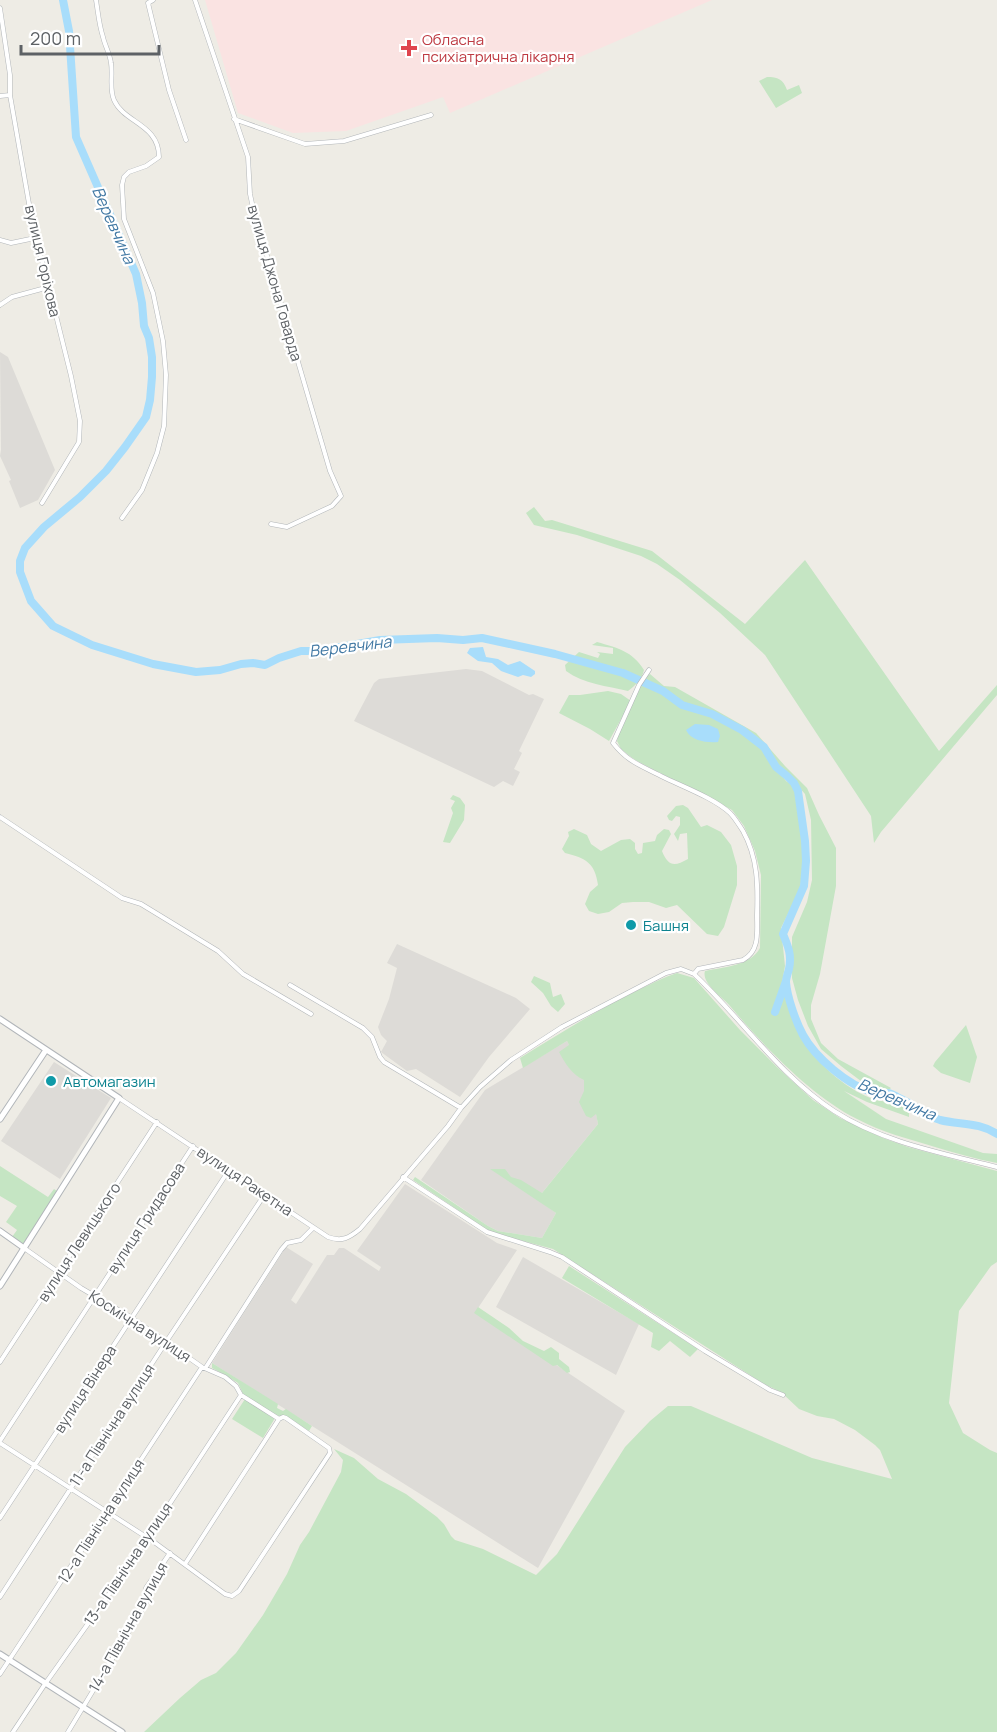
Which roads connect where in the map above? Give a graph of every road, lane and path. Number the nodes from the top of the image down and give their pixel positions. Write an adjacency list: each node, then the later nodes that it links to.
1 (96, 0): 15 (street)
2 (153, 0): 9 (street)
3 (195, 0): 8 (street, вулиця Джона Говарда)
4 (0, 8): 5 (street, вулиця Горіхова)
5 (10, 95): 6 (street); 10 (street, вулиця Горіхова)
6 (0, 96)
7 (431, 115): 8 (street)
8 (234, 119): 16 (street, вулиця Джона Говарда)
9 (186, 140)
10 (35, 238): 11 (street); 12 (street, вулиця Горіхова)
11 (0, 240)
12 (49, 287): 13 (street); 14 (street, вулиця Горіхова)
13 (0, 304)
14 (42, 503)
15 (122, 518)
16 (271, 524)
17 (649, 670): 19 (street)
18 (0, 818): 21 (street)
19 (694, 974): 25 (street, вулиця Ракетна); 29 (street)
20 (290, 985): 25 (street)
21 (312, 1014)
22 (1, 1022): 23 (street, вулиця Ракетна)
23 (46, 1050): 24 (street, вулиця Ракетна); 26 (street)
24 (119, 1098): 27 (street, вулиця Ракетна); 35 (street)
25 (461, 1107): 31 (street, вулиця Ракетна)
26 (0, 1119)
27 (157, 1122): 28 (street, вулиця Ракетна); 36 (street, вулиця Левицького)
28 (193, 1146): 30 (street, вулиця Ракетна); 38 (street, вулиця Гридасова)
29 (997, 1167)
30 (229, 1170): 32 (street, вулиця Ракетна); 39 (street, вулиця Вінера)
31 (403, 1177): 33 (street, вулиця Ракетна); 44 (street)
32 (265, 1194): 33 (street, вулиця Ракетна); 40 (street, 11-а Північна вулиця)
33 (313, 1228): 42 (street, 12-а Північна вулиця)
34 (0, 1231): 35 (street, Космічна вулиця)
35 (24, 1248): 36 (street, Космічна вулиця); 37 (street)
36 (59, 1273): 38 (street, Космічна вулиця); 41 (street, вулиця Левицького)
37 (0, 1286)
38 (96, 1295): 39 (street, Космічна вулиця); 46 (street, вулиця Гридасова)
39 (132, 1318): 40 (street, Космічна вулиця); 47 (street, вулиця Вінера)
40 (166, 1342): 42 (street, Космічна вулиця); 48 (street, 11-а Північна вулиця)
41 (0, 1362)
42 (204, 1367): 43 (street, Космічна вулиця); 49 (street, 12-а Північна вулиця)
43 (241, 1395): 45 (street, Космічна вулиця); 51 (street, 13-а Північна вулиця)
44 (783, 1395)
45 (280, 1418): 53 (street, 14-а Північна вулиця); 53 (street, Космічна вулиця)
46 (0, 1442): 47 (street)
47 (35, 1465): 48 (street); 50 (street, вулиця Вінера)
48 (71, 1489): 49 (street); 54 (street, 11-а Північна вулиця)
49 (107, 1512): 51 (street); 56 (street, 12-а Північна вулиця)
50 (0, 1518)
51 (147, 1539): 52 (street); 58 (street, 13-а Північна вулиця)
52 (170, 1553): 53 (street); 59 (street, 14-а Північна вулиця)
53 (185, 1564)
54 (0, 1597)
55 (0, 1654): 56 (street)
56 (9, 1659): 57 (street, 12-а Північна вулиця); 58 (street)
57 (0, 1674)
58 (45, 1684): 59 (street); 60 (street, 13-а Північна вулиця)
59 (83, 1708): 61 (street, 14-а Північна вулиця); 62 (street)
60 (13, 1732)
61 (68, 1732)
62 (122, 1732)

